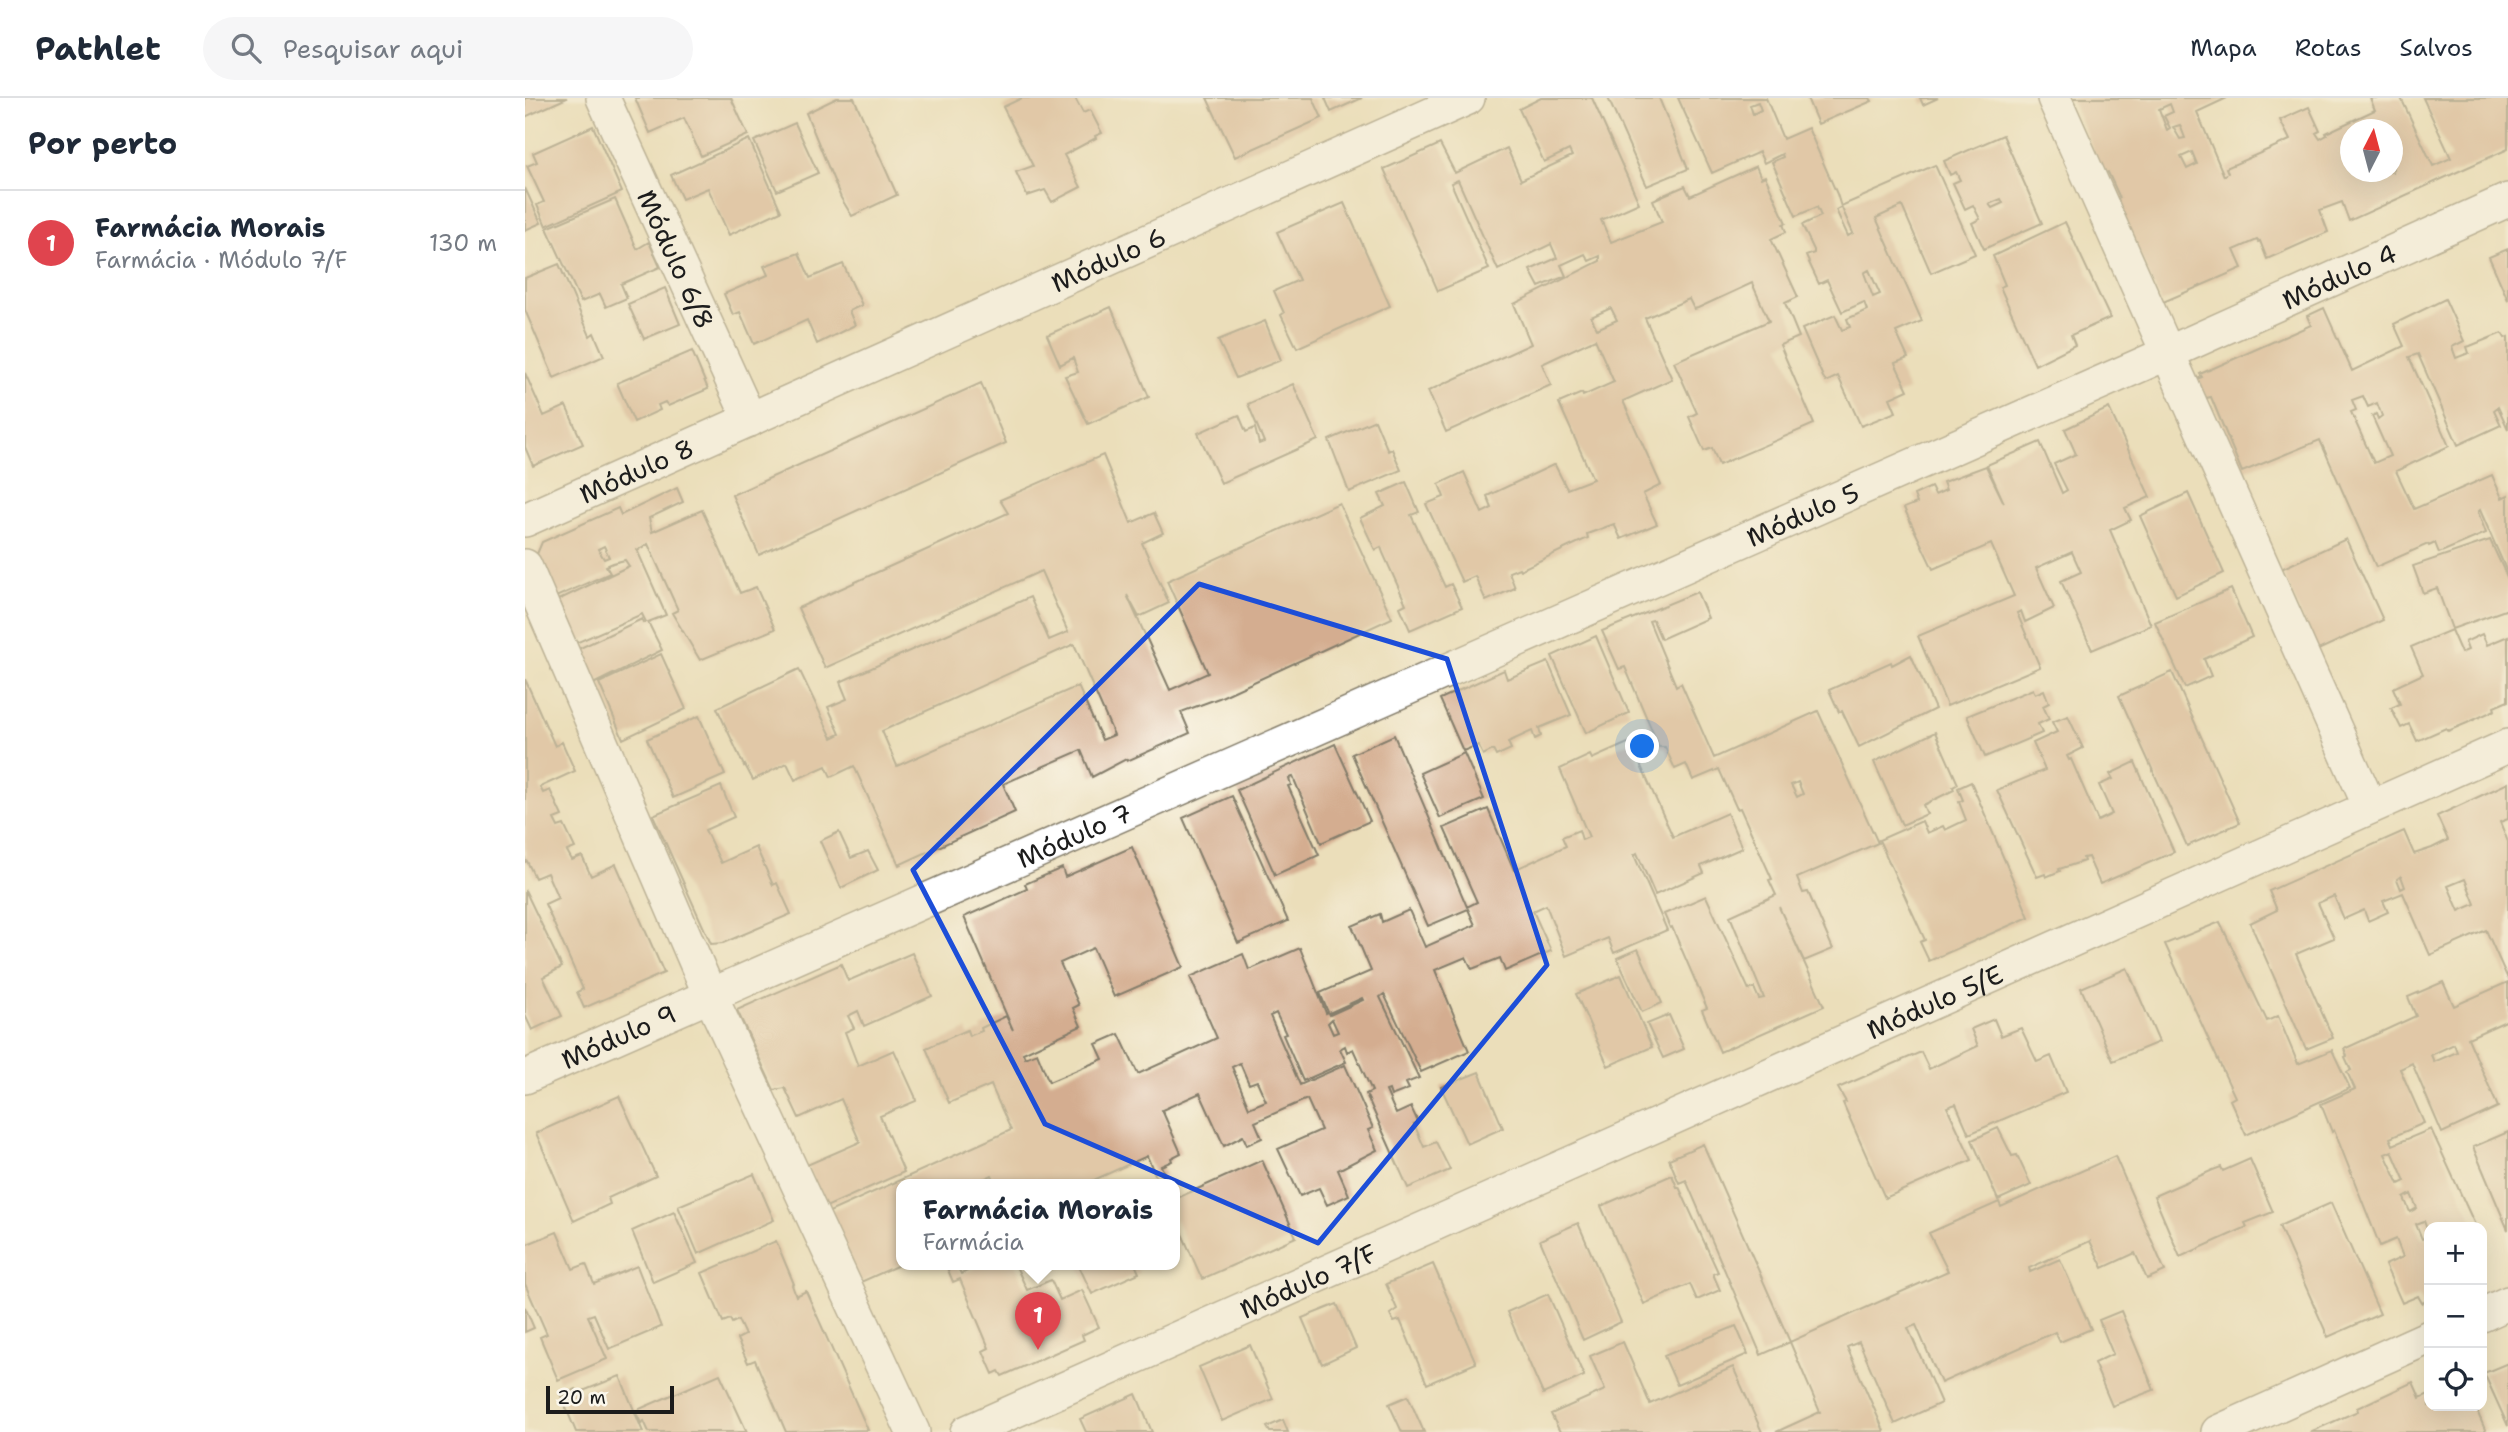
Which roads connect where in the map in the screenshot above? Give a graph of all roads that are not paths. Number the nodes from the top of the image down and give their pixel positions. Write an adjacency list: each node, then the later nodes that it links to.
1 (603, 98): 6 (street, Módulo 6/8)
2 (1468, 98): 6 (street, Módulo 6)
3 (2054, 98): 5 (street)
4 (2508, 200): 5 (street, Módulo 4)
5 (2168, 353): 9 (street, Módulo 5); 11 (street)
6 (750, 420): 7 (street, Módulo 8)
7 (525, 520)
8 (525, 566): 12 (street)
9 (1439, 673): 12 (street, Módulo 7)
10 (2508, 746): 11 (street, Módulo 5/E)
11 (2370, 807): 14 (street, Módulo 5/E)
12 (710, 995): 13 (street, Módulo 9); 18 (street)
13 (525, 1077)
14 (1646, 1130): 19 (street, Módulo 7/F)
15 (2508, 1303): 16 (street)
16 (2487, 1313)
17 (2419, 1342): 20 (street)
18 (913, 1432)
19 (967, 1432)
20 (2218, 1432)

